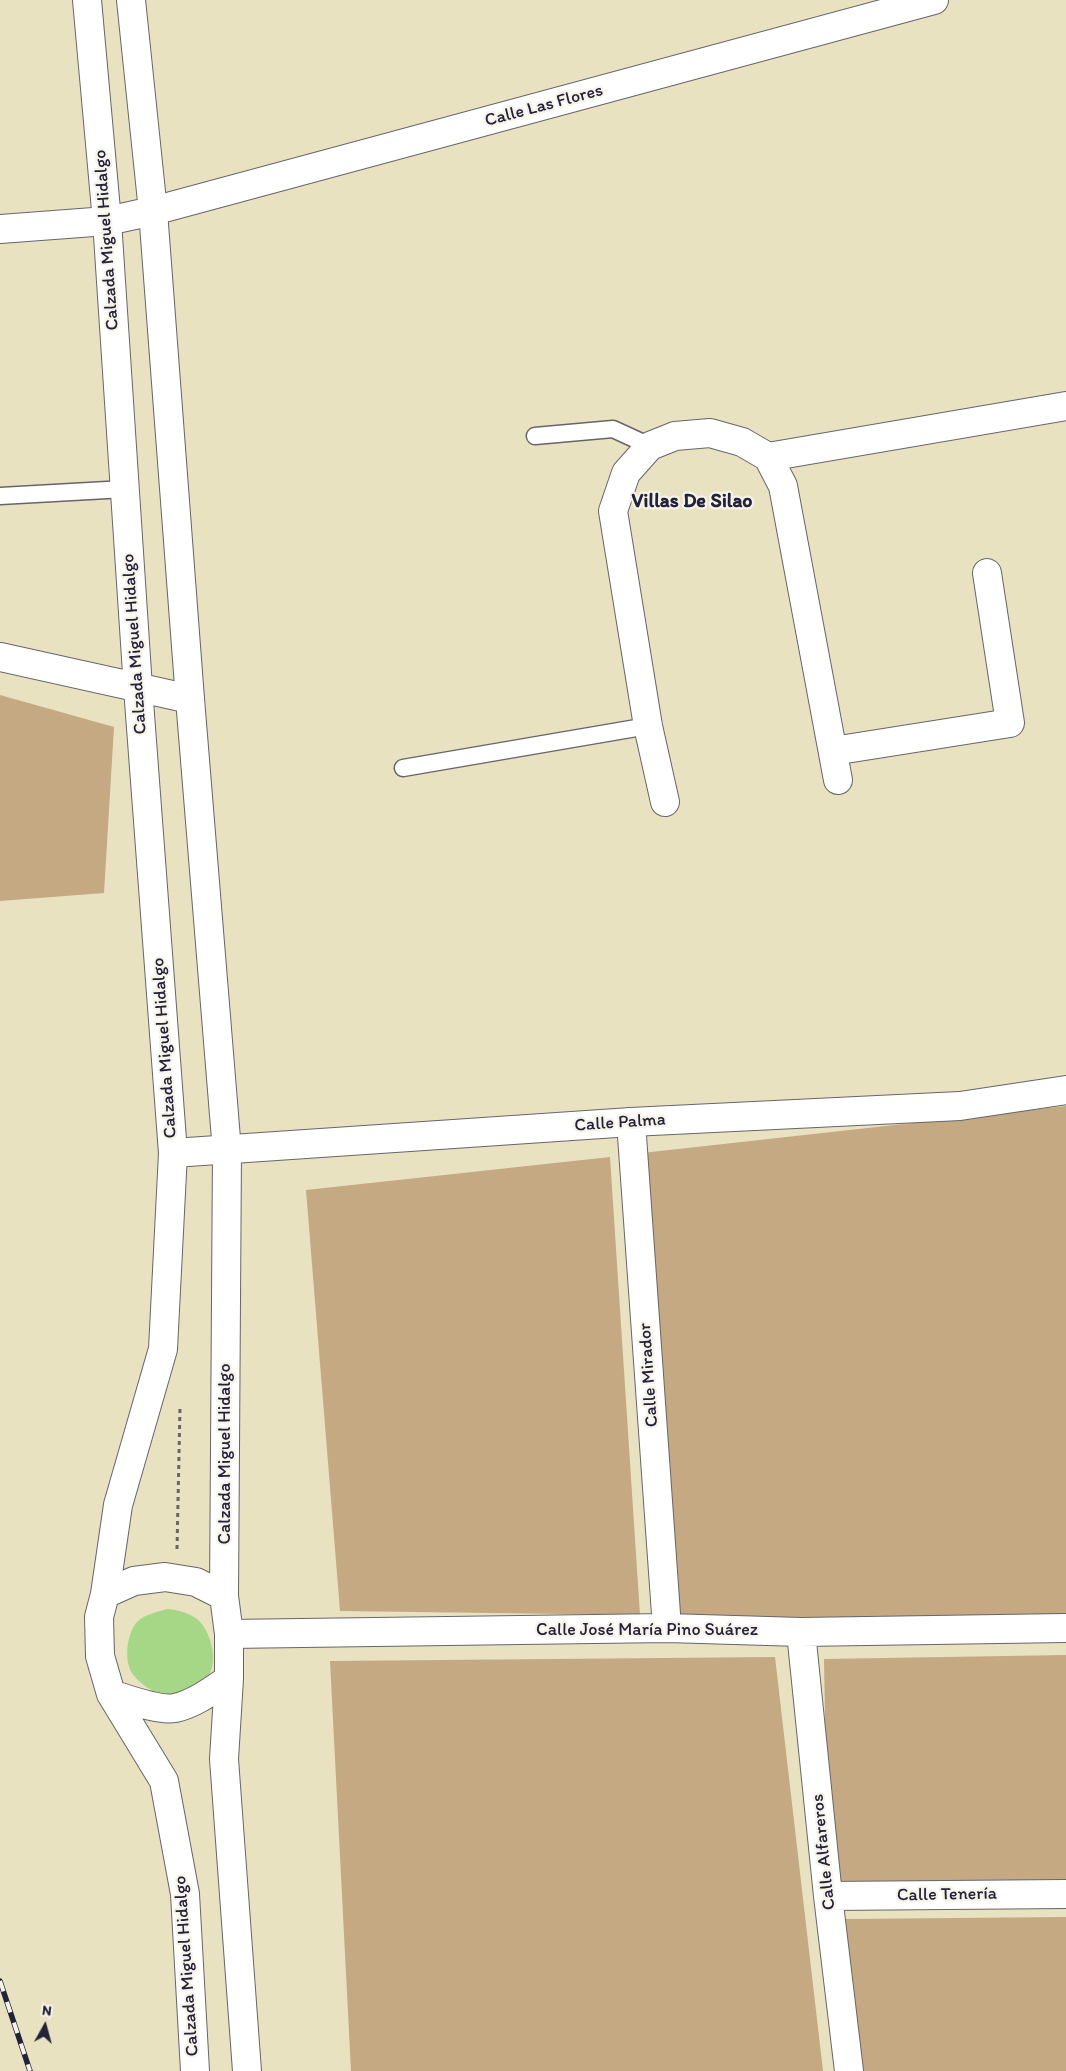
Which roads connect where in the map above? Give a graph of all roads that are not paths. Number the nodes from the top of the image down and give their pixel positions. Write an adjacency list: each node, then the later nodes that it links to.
1 (87, 0): 5 (street, Calzada Miguel Hidalgo)
2 (131, 0): 4 (street, Calzada Miguel Hidalgo)
3 (934, 0): 4 (street, Calle Las Flores)
4 (153, 211): 5 (street, Calle Las Flores); 16 (street, Calzada Miguel Hidalgo)
5 (107, 221): 6 (street, Calle Las Flores); 11 (street, Calzada Miguel Hidalgo)
6 (0, 229)
7 (1066, 406): 10 (street)
8 (535, 436): 9 (lane)
9 (650, 446): 10 (street); 17 (street)
10 (768, 457): 18 (street)
11 (125, 490): 12 (lane); 15 (street, Calzada Miguel Hidalgo)
12 (0, 496)
13 (987, 573): 18 (street)
14 (0, 657): 15 (street)
15 (138, 688): 16 (street); 25 (street, Calzada Miguel Hidalgo)
16 (190, 699): 24 (street, Calzada Miguel Hidalgo)
17 (648, 726): 19 (lane); 21 (street)
18 (833, 751): 20 (street)
19 (403, 768)
20 (838, 780)
21 (665, 802)
22 (1066, 1090): 23 (street, Calle Palma)
23 (631, 1122): 24 (street, Calle Palma); 28 (street, Calle Mirador)
24 (227, 1150): 25 (street, Calle Palma); 27 (street, Calzada Miguel Hidalgo)
25 (173, 1153): 26 (street, Calzada Miguel Hidalgo)
26 (104, 1594): 27 (street); 33 (street, Calzada Miguel Hidalgo)
27 (224, 1596): 31 (street, Calzada Miguel Hidalgo)
28 (667, 1628): 30 (street, Calle José María Pino Suárez); 31 (street, Calle José María Pino Suárez)
29 (1066, 1628): 30 (street, Calle José María Pino Suárez)
30 (801, 1632): 35 (street, Calle Alfareros)
31 (229, 1634): 32 (street, Calzada Miguel Hidalgo)
32 (229, 1679): 33 (street); 39 (street, Calzada Miguel Hidalgo)
33 (111, 1694): 36 (street, Calzada Miguel Hidalgo)
34 (1066, 1894): 35 (street, Calle Tenería)
35 (828, 1896): 40 (street, Calle Alfareros)
36 (193, 2032): 37 (street); 38 (street, Calzada Miguel Hidalgo)
37 (192, 2071)
38 (196, 2071)
39 (247, 2071)
40 (849, 2071)

